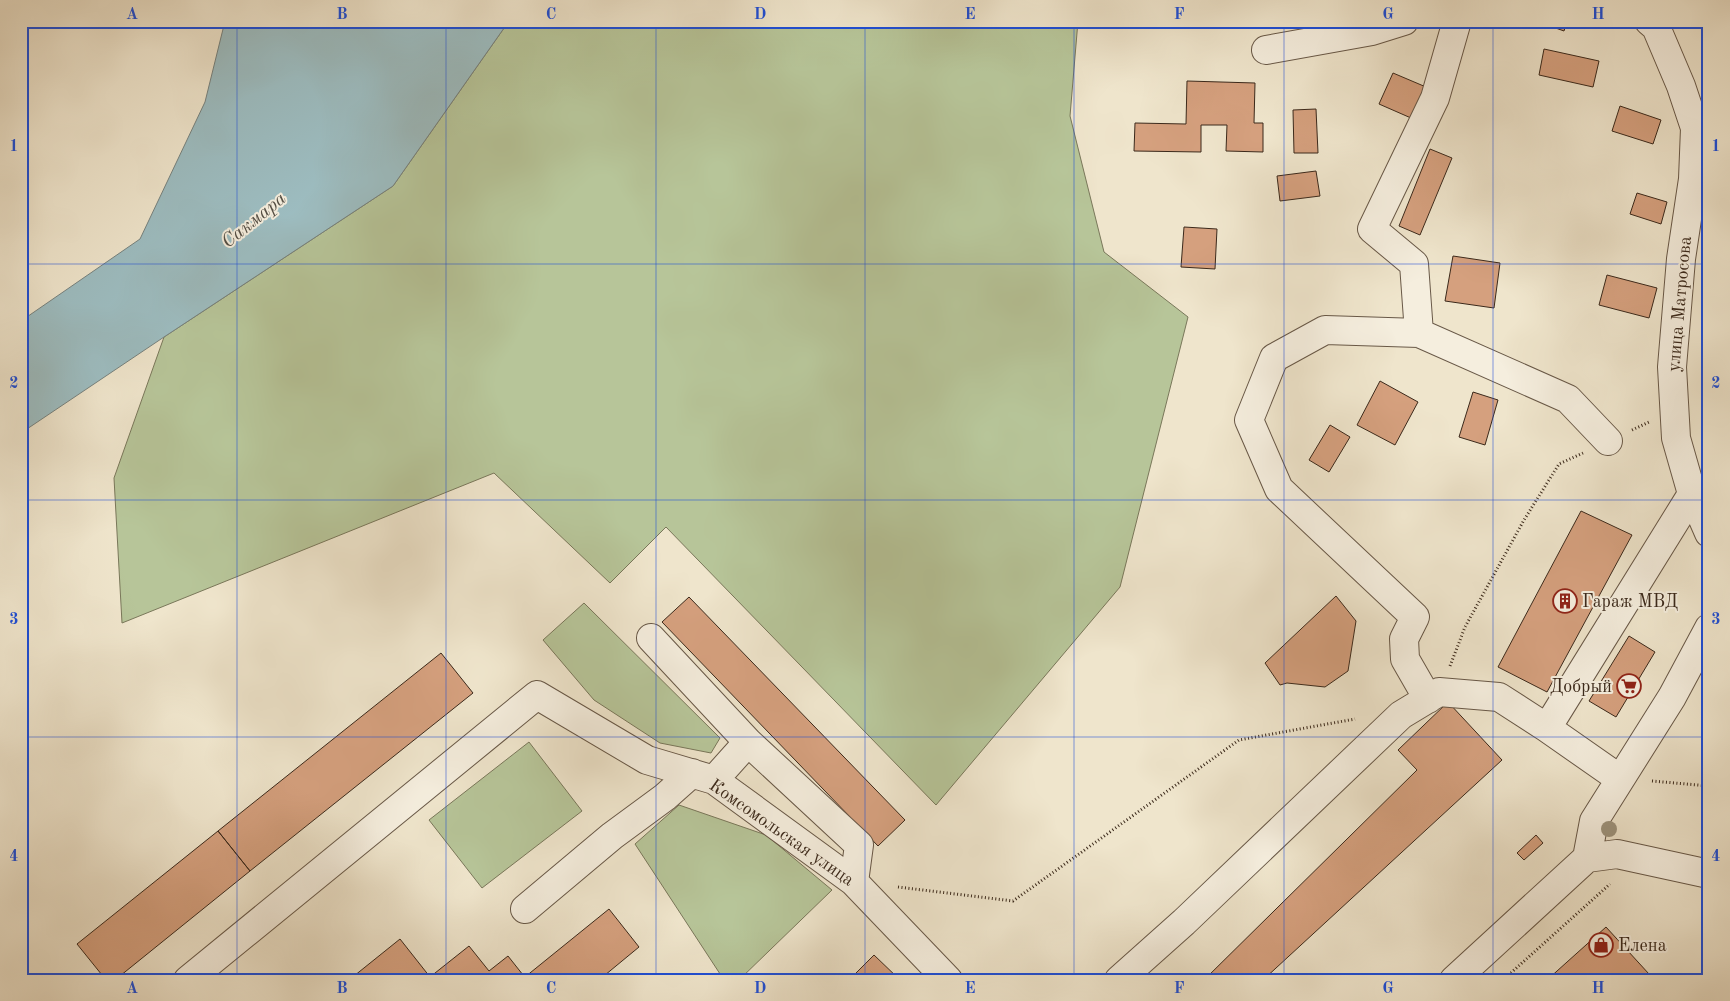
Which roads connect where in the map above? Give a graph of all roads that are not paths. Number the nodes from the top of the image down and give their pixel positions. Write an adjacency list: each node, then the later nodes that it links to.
1 (1404, 21): 4 (street)
2 (1457, 21): 5 (street)
3 (1649, 21): 7 (street, улица Матросова)
4 (1266, 50)
5 (1419, 332): 6 (street); 11 (street)
6 (1608, 441)
7 (1692, 494): 8 (street, улица Матросова); 12 (street)
8 (1709, 533)
9 (1709, 628): 15 (street)
10 (652, 638): 13 (street)
11 (1434, 695): 12 (street); 22 (street)
12 (1547, 728): 15 (street)
13 (748, 742): 14 (street); 18 (street)
14 (703, 777): 18 (street, Комсомольская улица); 19 (street); 20 (street, Комсомольская улица)
15 (1620, 779): 16 (street)
16 (1587, 858): 17 (street); 23 (street)
17 (1709, 874)
18 (854, 882): 21 (street, Комсомольская улица)
19 (525, 909)
20 (188, 980)
21 (948, 980)
22 (1119, 980)
23 (1454, 980)

